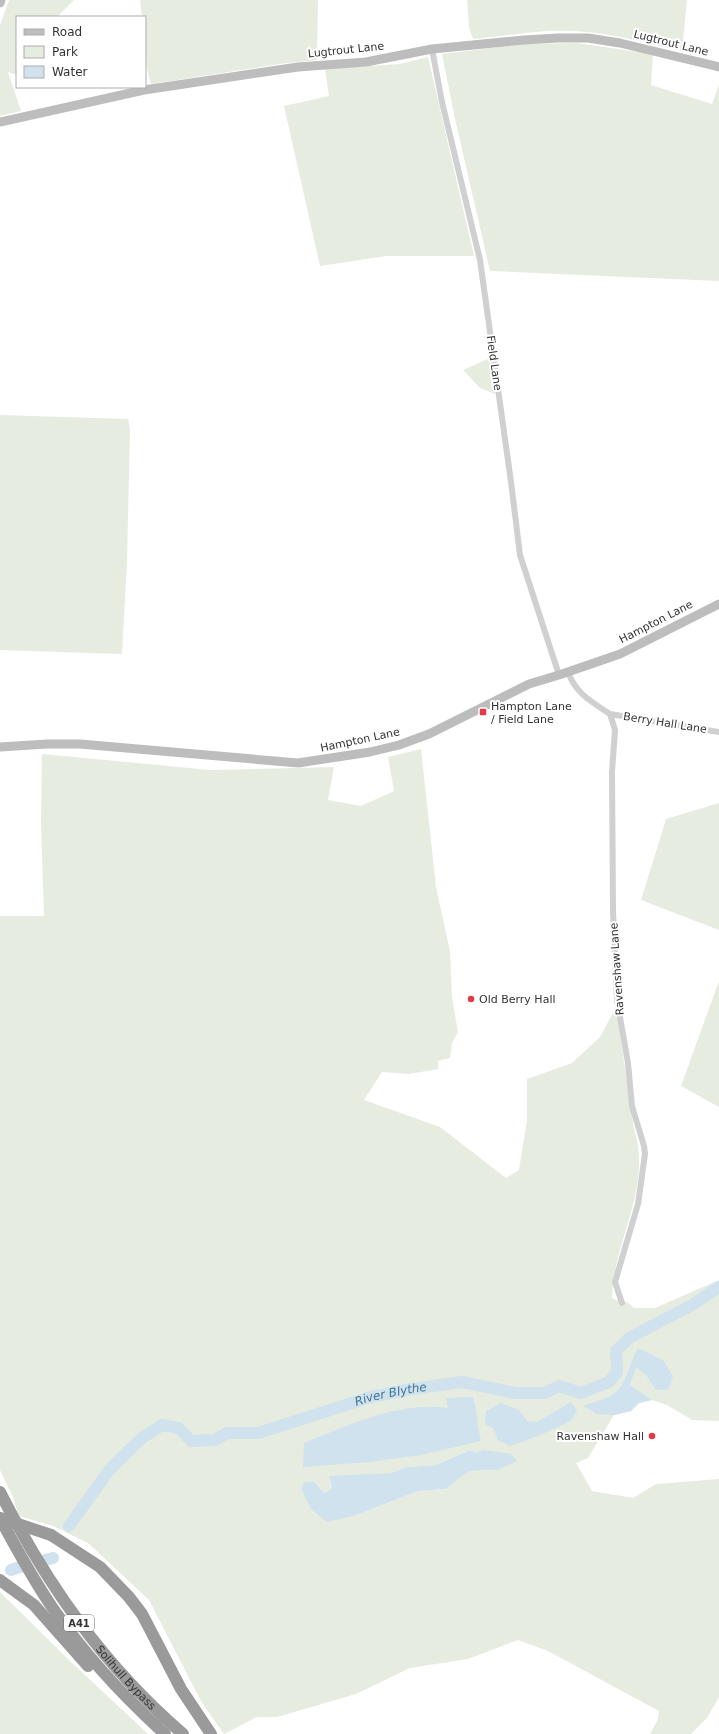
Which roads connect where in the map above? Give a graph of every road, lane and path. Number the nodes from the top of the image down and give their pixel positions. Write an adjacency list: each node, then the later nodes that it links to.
1 (1, 0): 2 (main road)
2 (0, 3)
3 (432, 49): 4 (main road, Lugtrout Lane); 5 (main road, Lugtrout Lane); 8 (street, Field Lane)
4 (719, 67)
5 (0, 122)
6 (719, 604): 7 (main road, Hampton Lane)
7 (568, 672): 8 (main road, Hampton Lane); 9 (street)
8 (559, 676): 11 (main road, Hampton Lane)
9 (610, 714): 10 (street, Berry Hall Lane); 12 (street, Ravenshaw Lane)
10 (719, 732)
11 (0, 747)
12 (622, 1302)
13 (0, 1492): 18 (highway, Solihull Bypass / A41)
14 (0, 1518): 16 (highway, Solihull Bypass / A41); 19 (highway, bridge)
15 (0, 1580): 16 (highway)
16 (127, 1699): 17 (highway, Solihull Bypass / A41)
17 (165, 1734)
18 (183, 1734)
19 (211, 1734)

